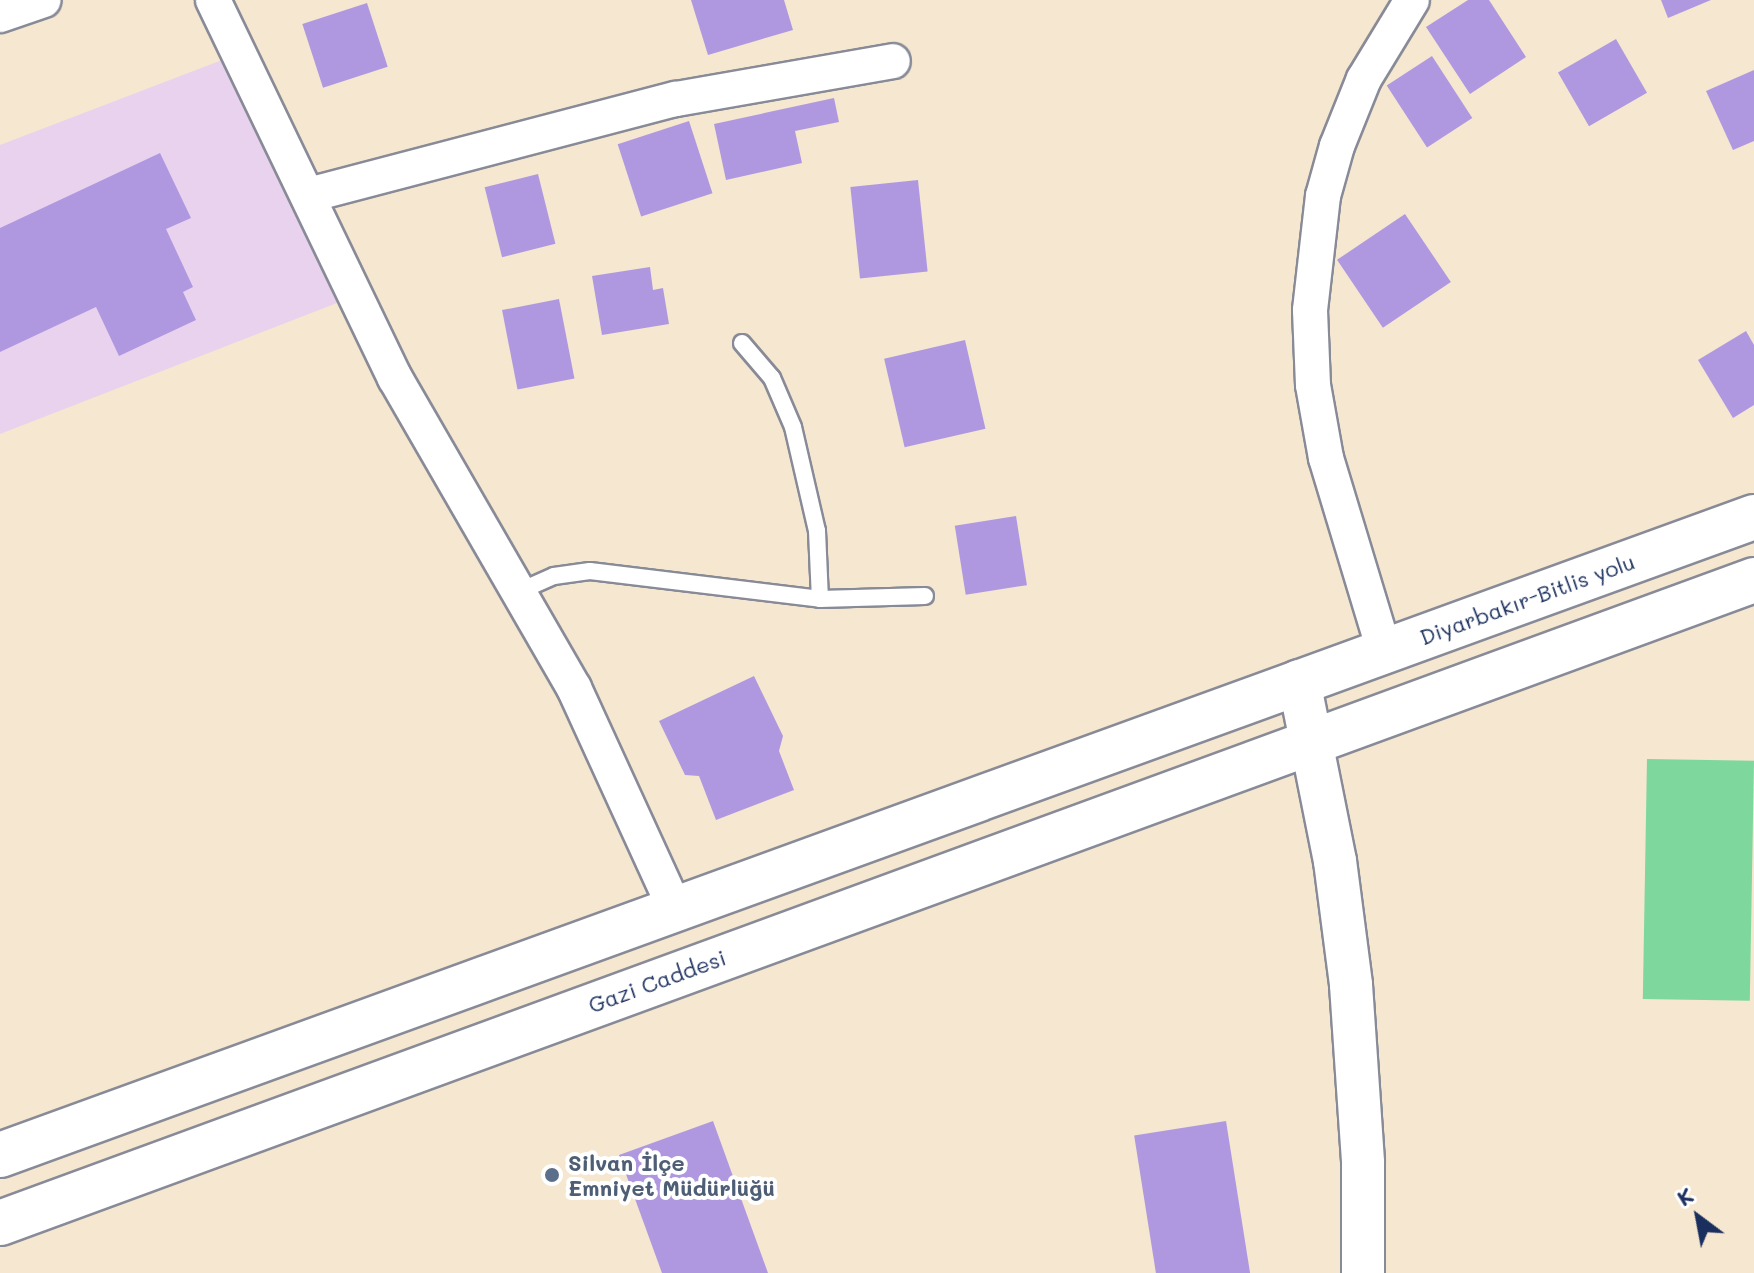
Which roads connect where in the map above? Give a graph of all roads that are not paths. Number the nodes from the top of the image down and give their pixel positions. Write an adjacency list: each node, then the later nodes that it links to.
1 (44, 0): 4 (street)
2 (213, 0): 6 (street)
3 (1412, 0): 13 (street)
4 (0, 15)
5 (893, 61): 6 (street)
6 (309, 195): 10 (street)
7 (742, 343): 12 (lane)
8 (1754, 517): 13 (highway, Diyarbakır-Bitlis yolu)
9 (1754, 580): 15 (highway)
10 (520, 591): 12 (lane); 16 (street)
11 (925, 596): 12 (lane)
12 (820, 599)
13 (1384, 650): 14 (highway, Diyarbakır-Bitlis yolu)
14 (1299, 681): 15 (street); 16 (highway)
15 (1314, 739): 18 (highway, Gazi Caddesi); 19 (street)
16 (675, 909): 17 (highway)
17 (0, 1155)
18 (0, 1223)
19 (1363, 1273)

